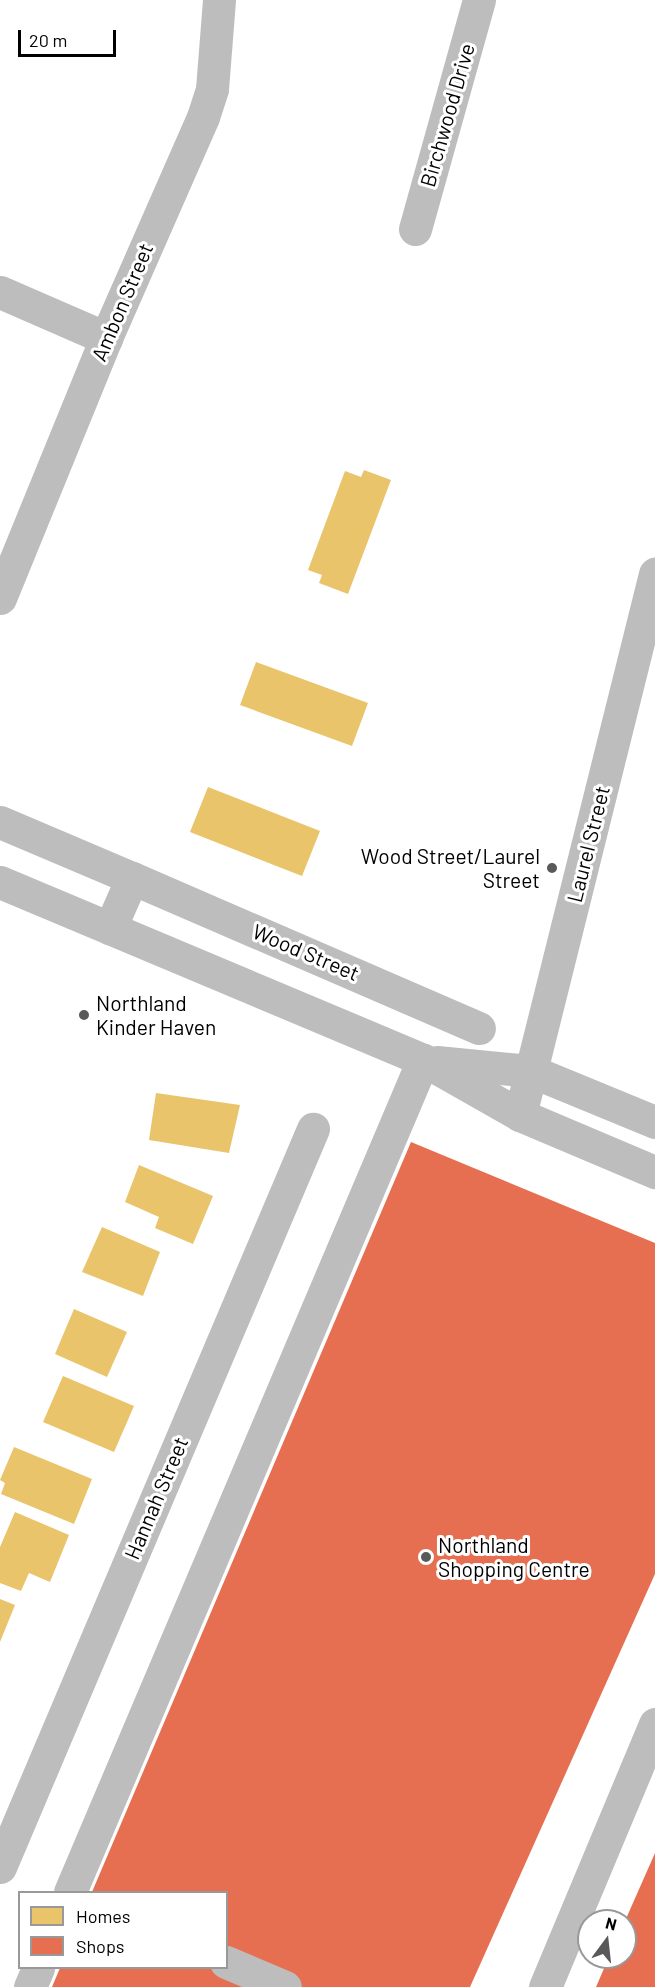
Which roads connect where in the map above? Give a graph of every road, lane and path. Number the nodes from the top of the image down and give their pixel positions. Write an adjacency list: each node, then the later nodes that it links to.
1 (219, 0): 5 (street, Ambon Street)
2 (479, 0): 3 (street, Birchwood Drive)
3 (415, 229)
4 (0, 292): 5 (street)
5 (106, 338): 7 (street, Ambon Street)
6 (655, 574): 8 (street, Laurel Street)
7 (0, 598)
8 (649, 623): 15 (street, Laurel Street)
9 (0, 822): 10 (street, Wood Street)
10 (132, 878): 12 (street); 13 (street, Wood Street)
11 (0, 882): 12 (street)
12 (110, 928): 14 (street)
13 (479, 1028)
14 (423, 1060): 15 (street); 16 (street); 22 (street)
15 (531, 1071): 16 (street, Laurel Street); 17 (street)
16 (520, 1115): 19 (street)
17 (655, 1122)
18 (313, 1129): 21 (street, Hannah Street)
19 (655, 1172)
20 (655, 1724): 27 (street)
21 (0, 1867)
22 (71, 1891)
23 (228, 1963): 26 (street)
24 (38, 1969): 25 (street)
25 (30, 1987)
26 (285, 1987)
27 (545, 1987)

